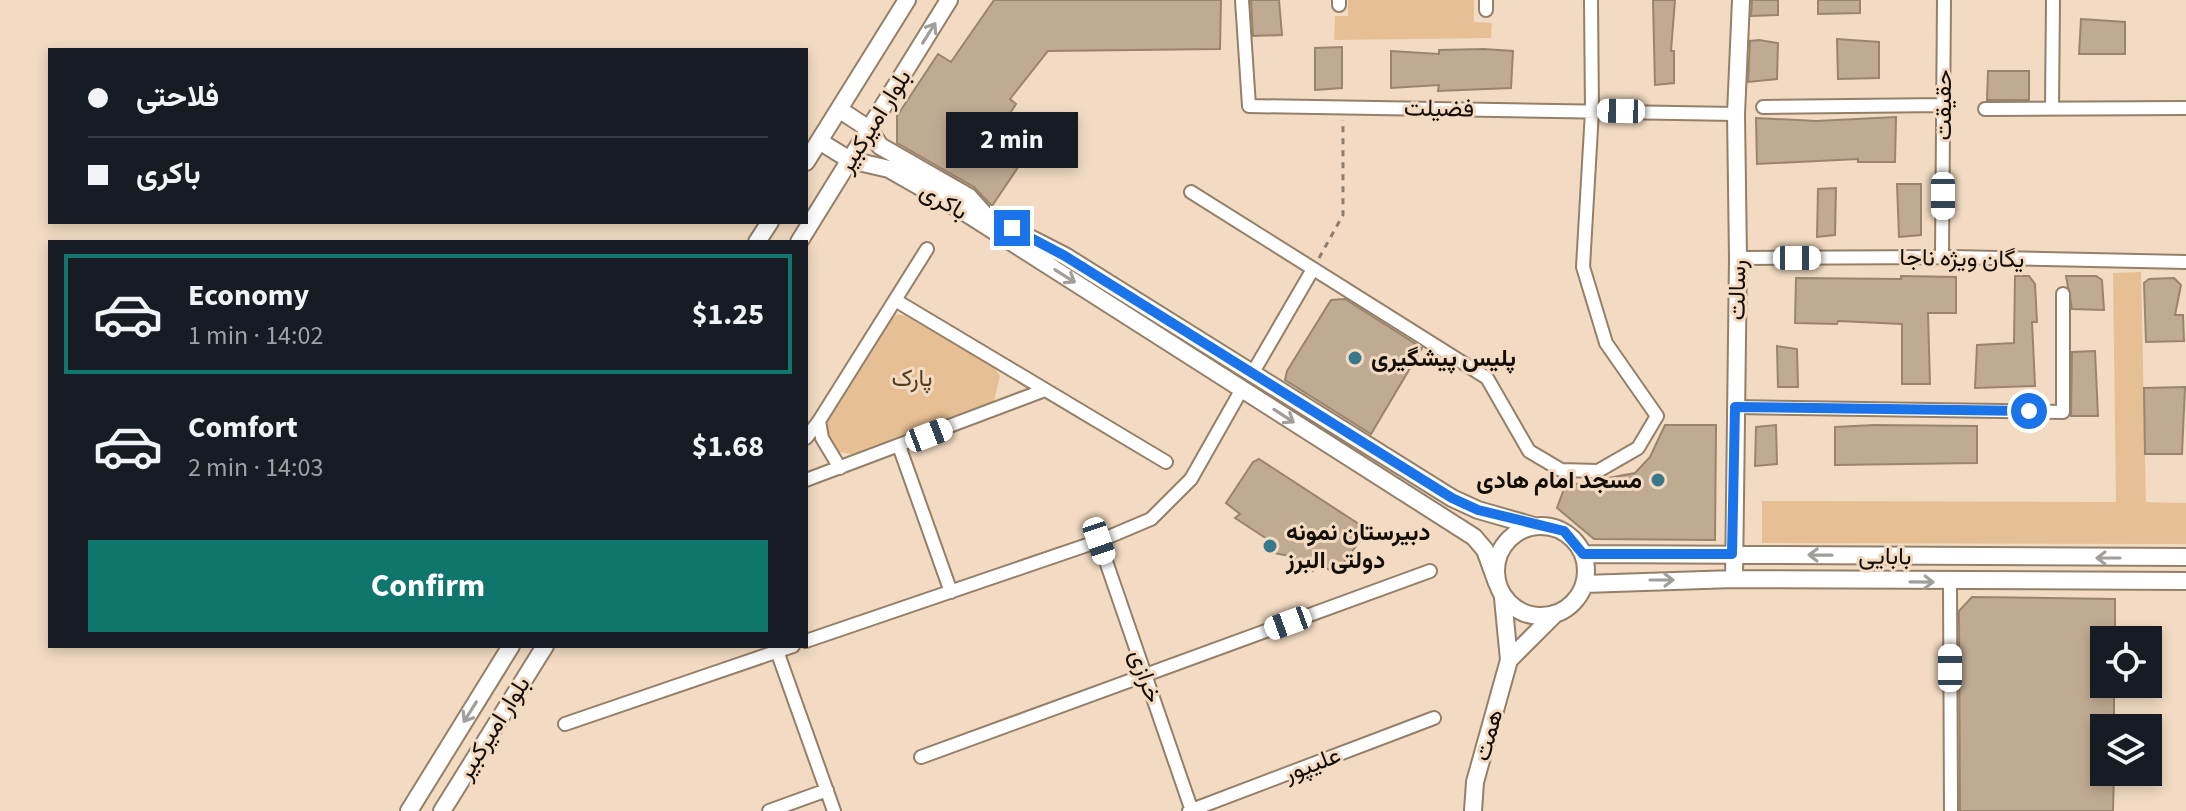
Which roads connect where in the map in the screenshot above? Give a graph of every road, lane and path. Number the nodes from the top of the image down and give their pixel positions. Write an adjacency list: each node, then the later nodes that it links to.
1 (907, 0): 14 (street, بلوار امیرکبیر)
2 (949, 0): 17 (street, بلوار امیرکبیر, one-way to 2)
3 (1242, 0): 9 (street, فضیلت)
4 (1591, 0): 15 (street)
5 (1741, 0): 16 (street, رسالت)
6 (1944, 0): 8 (street, حقیقت)
7 (2053, 0): 11 (street)
8 (1943, 105): 10 (street); 24 (street, حقیقت)
9 (1343, 107): 15 (street, فضیلت); 27 (path)
10 (1763, 107)
11 (2052, 107): 12 (street); 13 (street)
12 (2186, 108)
13 (1985, 109)
14 (840, 110): 17 (street, باکری); 18 (street, بلوار امیرکبیر)
15 (1592, 111): 16 (street, فضیلت); 27 (street)
16 (1736, 114): 25 (street, رسالت)
17 (869, 129): 20 (street, بلوار امیرکبیر); 30 (street, باکری)
18 (819, 141): 19 (street, بلوار امیرکبیر); 20 (street, باکری)
19 (808, 159)
20 (850, 160): 22 (street, بلوار امیرکبیر); 31 (street, باکری, one-way to 31)
21 (1191, 192): 27 (street)
22 (800, 240)
23 (927, 249): 29 (street)
24 (1942, 257): 25 (street, یگان ویژه ناجا); 26 (street, یگان ویژه ناجا)
25 (1738, 258): 33 (street, رسالت)
26 (2186, 262)
27 (1313, 269): 30 (street)
28 (2063, 294): 33 (street)
29 (895, 300): 32 (street); 34 (street)
30 (1252, 374): 31 (street); 40 (street, باکری)
31 (1242, 389): 41 (street); 50 (street, باکری, one-way to 50)
32 (1045, 390): 36 (street); 37 (street)
33 (1735, 407): 43 (street, رسالت)
34 (819, 421): 35 (street); 38 (street)
35 (808, 435)
36 (899, 446): 38 (street); 51 (street)
37 (1166, 462)
38 (840, 468): 39 (street)
39 (808, 479)
40 (1534, 526): 42 (street); 50 (street)
41 (1099, 541): 51 (street); 59 (street, خرازی)
42 (1583, 554): 43 (street, بابایی); 49 (street)
43 (1732, 554): 44 (street, بابایی, one-way to 43); 46 (street, رسالت)
44 (2186, 557)
45 (1430, 571): 59 (street)
46 (1734, 579): 48 (street, بابایی, one-way to 48); 49 (street, بابایی, one-way to 46)
47 (2186, 581): 48 (street, بابایی)
48 (1950, 582): 70 (street)
49 (1584, 584): 52 (street)
50 (1500, 590): 52 (street); 58 (street)
51 (951, 592): 53 (street)
52 (1555, 614): 58 (street)
53 (808, 640)
54 (510, 648): 64 (street, بلوار امیرکبیر, one-way to 64)
55 (544, 648): 65 (street, بلوار امیرکبیر)
56 (787, 648): 57 (street)
57 (777, 651): 61 (street); 63 (street)
58 (1509, 660): 69 (street, همت)
59 (1145, 675): 62 (street); 68 (street, خرازی)
60 (1434, 718): 68 (street, علیپور)
61 (565, 724)
62 (921, 757)
63 (827, 790): 66 (street); 67 (street)
64 (409, 811)
65 (442, 811)
66 (769, 811)
67 (834, 811)
68 (1191, 811)
69 (1473, 811)
70 (1951, 811)

